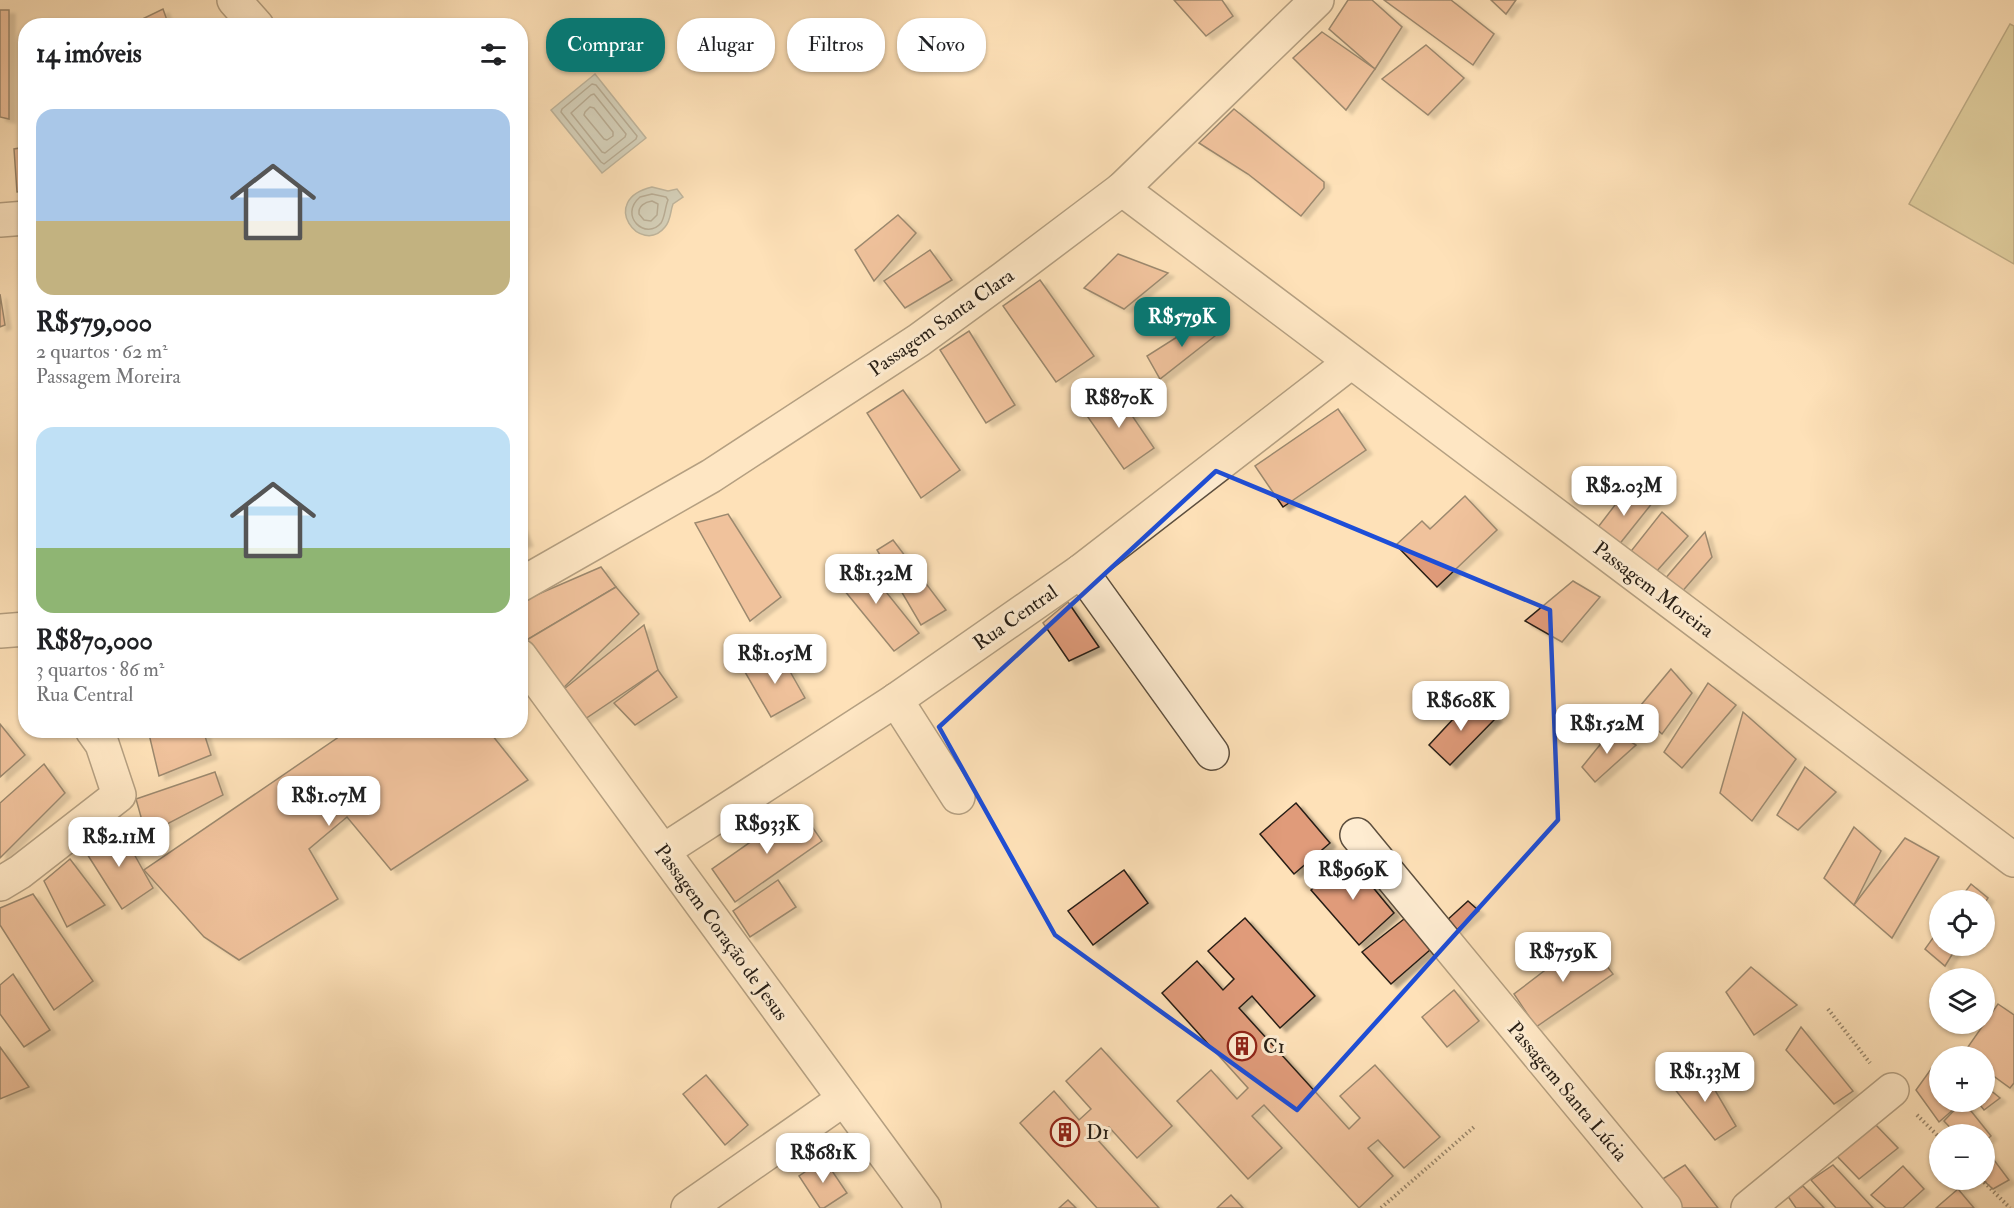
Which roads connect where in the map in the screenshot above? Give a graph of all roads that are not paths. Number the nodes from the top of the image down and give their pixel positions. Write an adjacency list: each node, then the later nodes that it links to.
1 (234, 0): 3 (street)
2 (1317, 0): 4 (street, Passagem Santa Clara)
3 (249, 18)
4 (1122, 189): 7 (street, Passagem Moreira); 9 (street, Passagem Santa Clara)
5 (18, 219): 6 (street)
6 (0, 220)
7 (1351, 362): 8 (street, Rua Central); 17 (street, Passagem Moreira)
8 (1081, 572): 11 (street, Rua Central); 13 (street)
9 (528, 580)
10 (528, 667): 16 (street, Passagem Coração de Jesus)
11 (896, 700): 14 (street); 16 (street, Rua Central)
12 (98, 738): 18 (street)
13 (1212, 753)
14 (958, 797)
15 (1357, 835): 23 (street, Passagem Santa Lúcia)
16 (663, 851): 20 (street, Passagem Coração de Jesus)
17 (2014, 860)
18 (0, 884)
19 (1892, 1090): 24 (street)
20 (844, 1099): 21 (street); 22 (street, Passagem Coração de Jesus)
21 (688, 1208)
22 (924, 1208)
23 (1665, 1208)
24 (1748, 1208)

